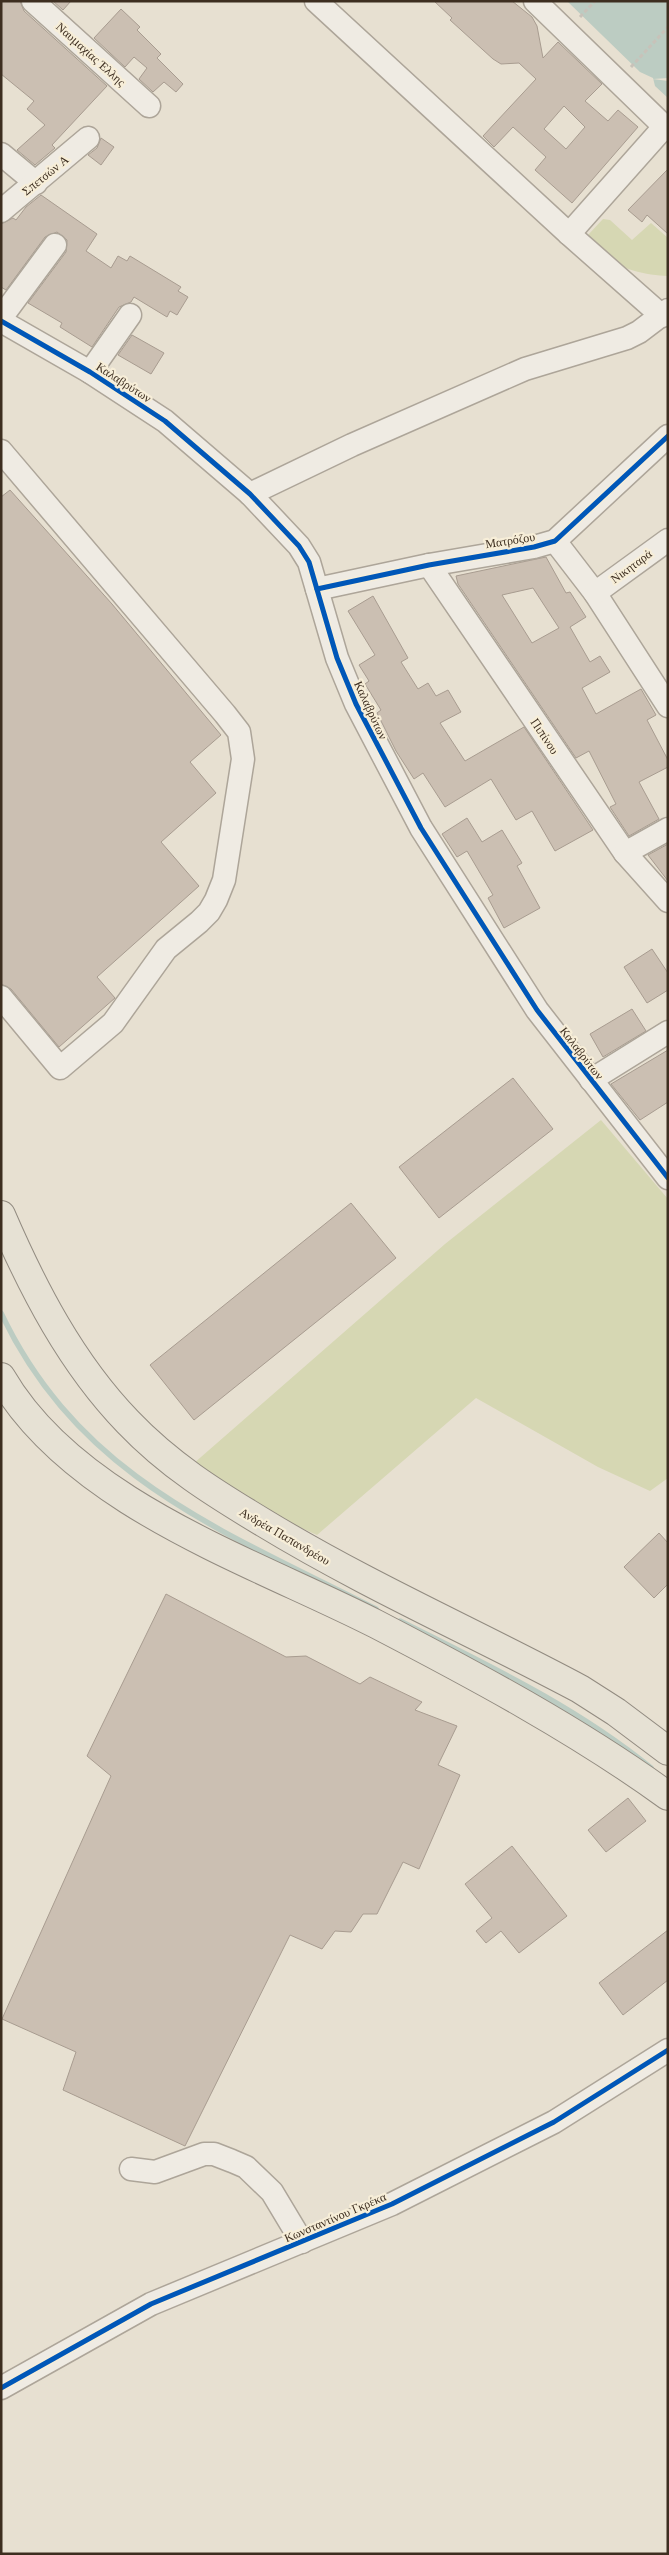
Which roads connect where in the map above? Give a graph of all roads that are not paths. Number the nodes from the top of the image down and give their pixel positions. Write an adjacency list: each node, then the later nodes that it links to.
1 (33, 1): 4 (street, Ναυμαχίας Έλλης)
2 (316, 1): 10 (street)
3 (535, 1): 5 (street)
4 (149, 106)
5 (666, 128): 10 (street)
6 (88, 138): 8 (street, Σπετσών Α)
7 (1, 154): 8 (street)
8 (36, 183): 9 (street, Σπετσών Α)
9 (1, 211)
10 (569, 234): 12 (street)
11 (55, 245): 14 (street)
12 (665, 313): 18 (street)
13 (130, 315): 15 (street)
14 (1, 319): 15 (street, Καλαβρύτων)
15 (90, 372): 18 (street, Καλαβρύτων)
16 (668, 436): 20 (street, Ματρόζου)
17 (1, 451): 28 (street)
18 (250, 494): 22 (street, Καλαβρύτων)
19 (668, 540): 23 (street, Νικηταρά)
20 (555, 541): 21 (street, Ματρόζου); 23 (street)
21 (429, 565): 22 (street, Ματρόζου); 26 (street, Πιπίνου)
22 (318, 589): 30 (street, Καλαβρύτων)
23 (594, 593): 24 (street)
24 (668, 706)
25 (668, 829): 26 (street)
26 (624, 853): 27 (street, Πιπίνου)
27 (668, 900)
28 (1, 997)
29 (668, 1032): 30 (street)
30 (591, 1080): 31 (street, Καλαβρύτων)
31 (668, 1178)
32 (1, 1214): 34 (main road, Ανδρέα Παπανδρέου)
33 (1, 1377): 35 (main road)
34 (668, 1751)
35 (668, 1796)
36 (668, 2050): 38 (street, Κωνσταντίνου Γκρέκα)
37 (131, 2169): 38 (street)
38 (302, 2242): 39 (street, Κωνσταντίνου Γκρέκα)
39 (1, 2388)

